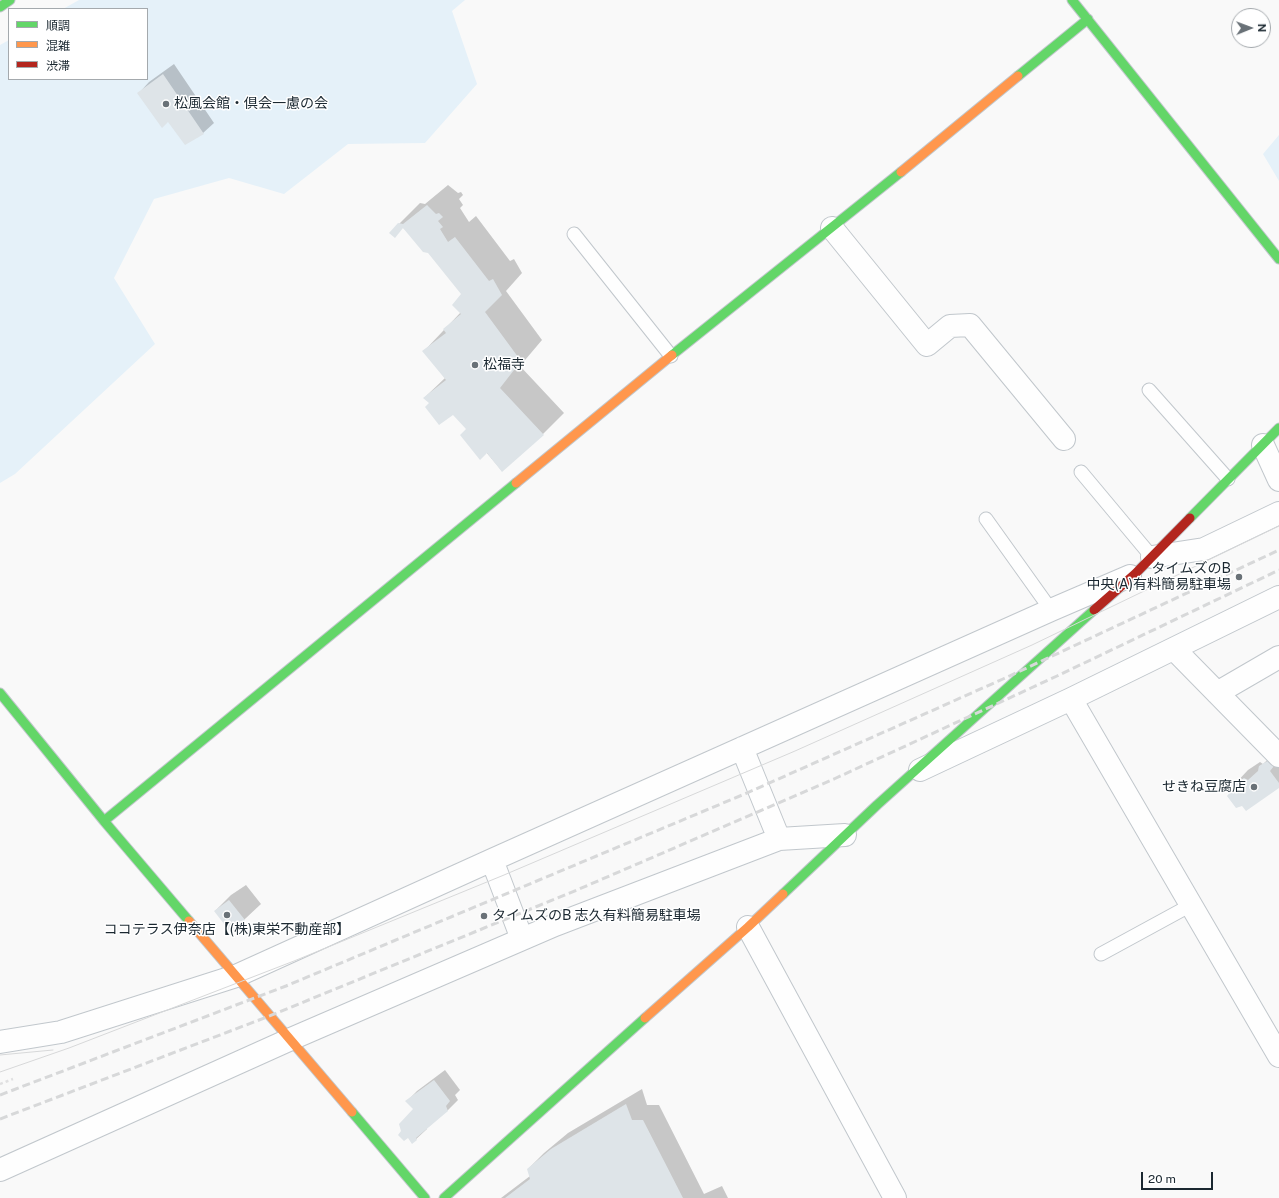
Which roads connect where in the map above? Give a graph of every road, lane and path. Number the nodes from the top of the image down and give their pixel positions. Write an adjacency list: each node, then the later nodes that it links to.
1 (10, 0): 3 (street)
2 (1072, 0): 4 (street)
3 (0, 7)
4 (1088, 19): 5 (street); 7 (street)
5 (832, 228): 8 (street); 11 (street)
6 (574, 234): 8 (lane)
7 (1279, 259)
8 (671, 356): 30 (street)
9 (1149, 390): 14 (lane)
10 (1279, 428): 12 (street)
11 (1064, 439)
12 (1263, 445): 14 (street); 15 (street)
13 (1081, 472): 18 (lane)
14 (1228, 479): 18 (street)
15 (1279, 480)
16 (1279, 513): 18 (street)
17 (986, 519): 21 (lane)
18 (1152, 557): 19 (street)
19 (1135, 574): 21 (street); 29 (street)
20 (1279, 597): 22 (street)
21 (1051, 610): 27 (street)
22 (1174, 649): 25 (street); 26 (street)
23 (1279, 657): 25 (street)
24 (0, 693): 30 (street)
25 (1217, 693): 28 (street)
26 (1071, 699): 29 (street); 34 (street)
27 (742, 748): 32 (street); 33 (street)
28 (1279, 756)
29 (911, 774): 31 (street)
30 (104, 821): 38 (street)
31 (845, 835): 32 (street); 35 (street)
32 (779, 838): 36 (street)
33 (492, 860): 36 (street); 38 (street)
34 (1191, 904): 37 (lane); 41 (street)
35 (748, 927): 46 (street); 47 (street)
36 (522, 939): 39 (street)
37 (1101, 954)
38 (236, 976): 39 (street); 40 (street)
39 (291, 1039): 44 (street); 45 (street)
40 (0, 1042)
41 (1279, 1056)
42 (13, 1079): 43 (path)
43 (0, 1084)
44 (0, 1170)
45 (425, 1198)
46 (444, 1198)
47 (895, 1198)

